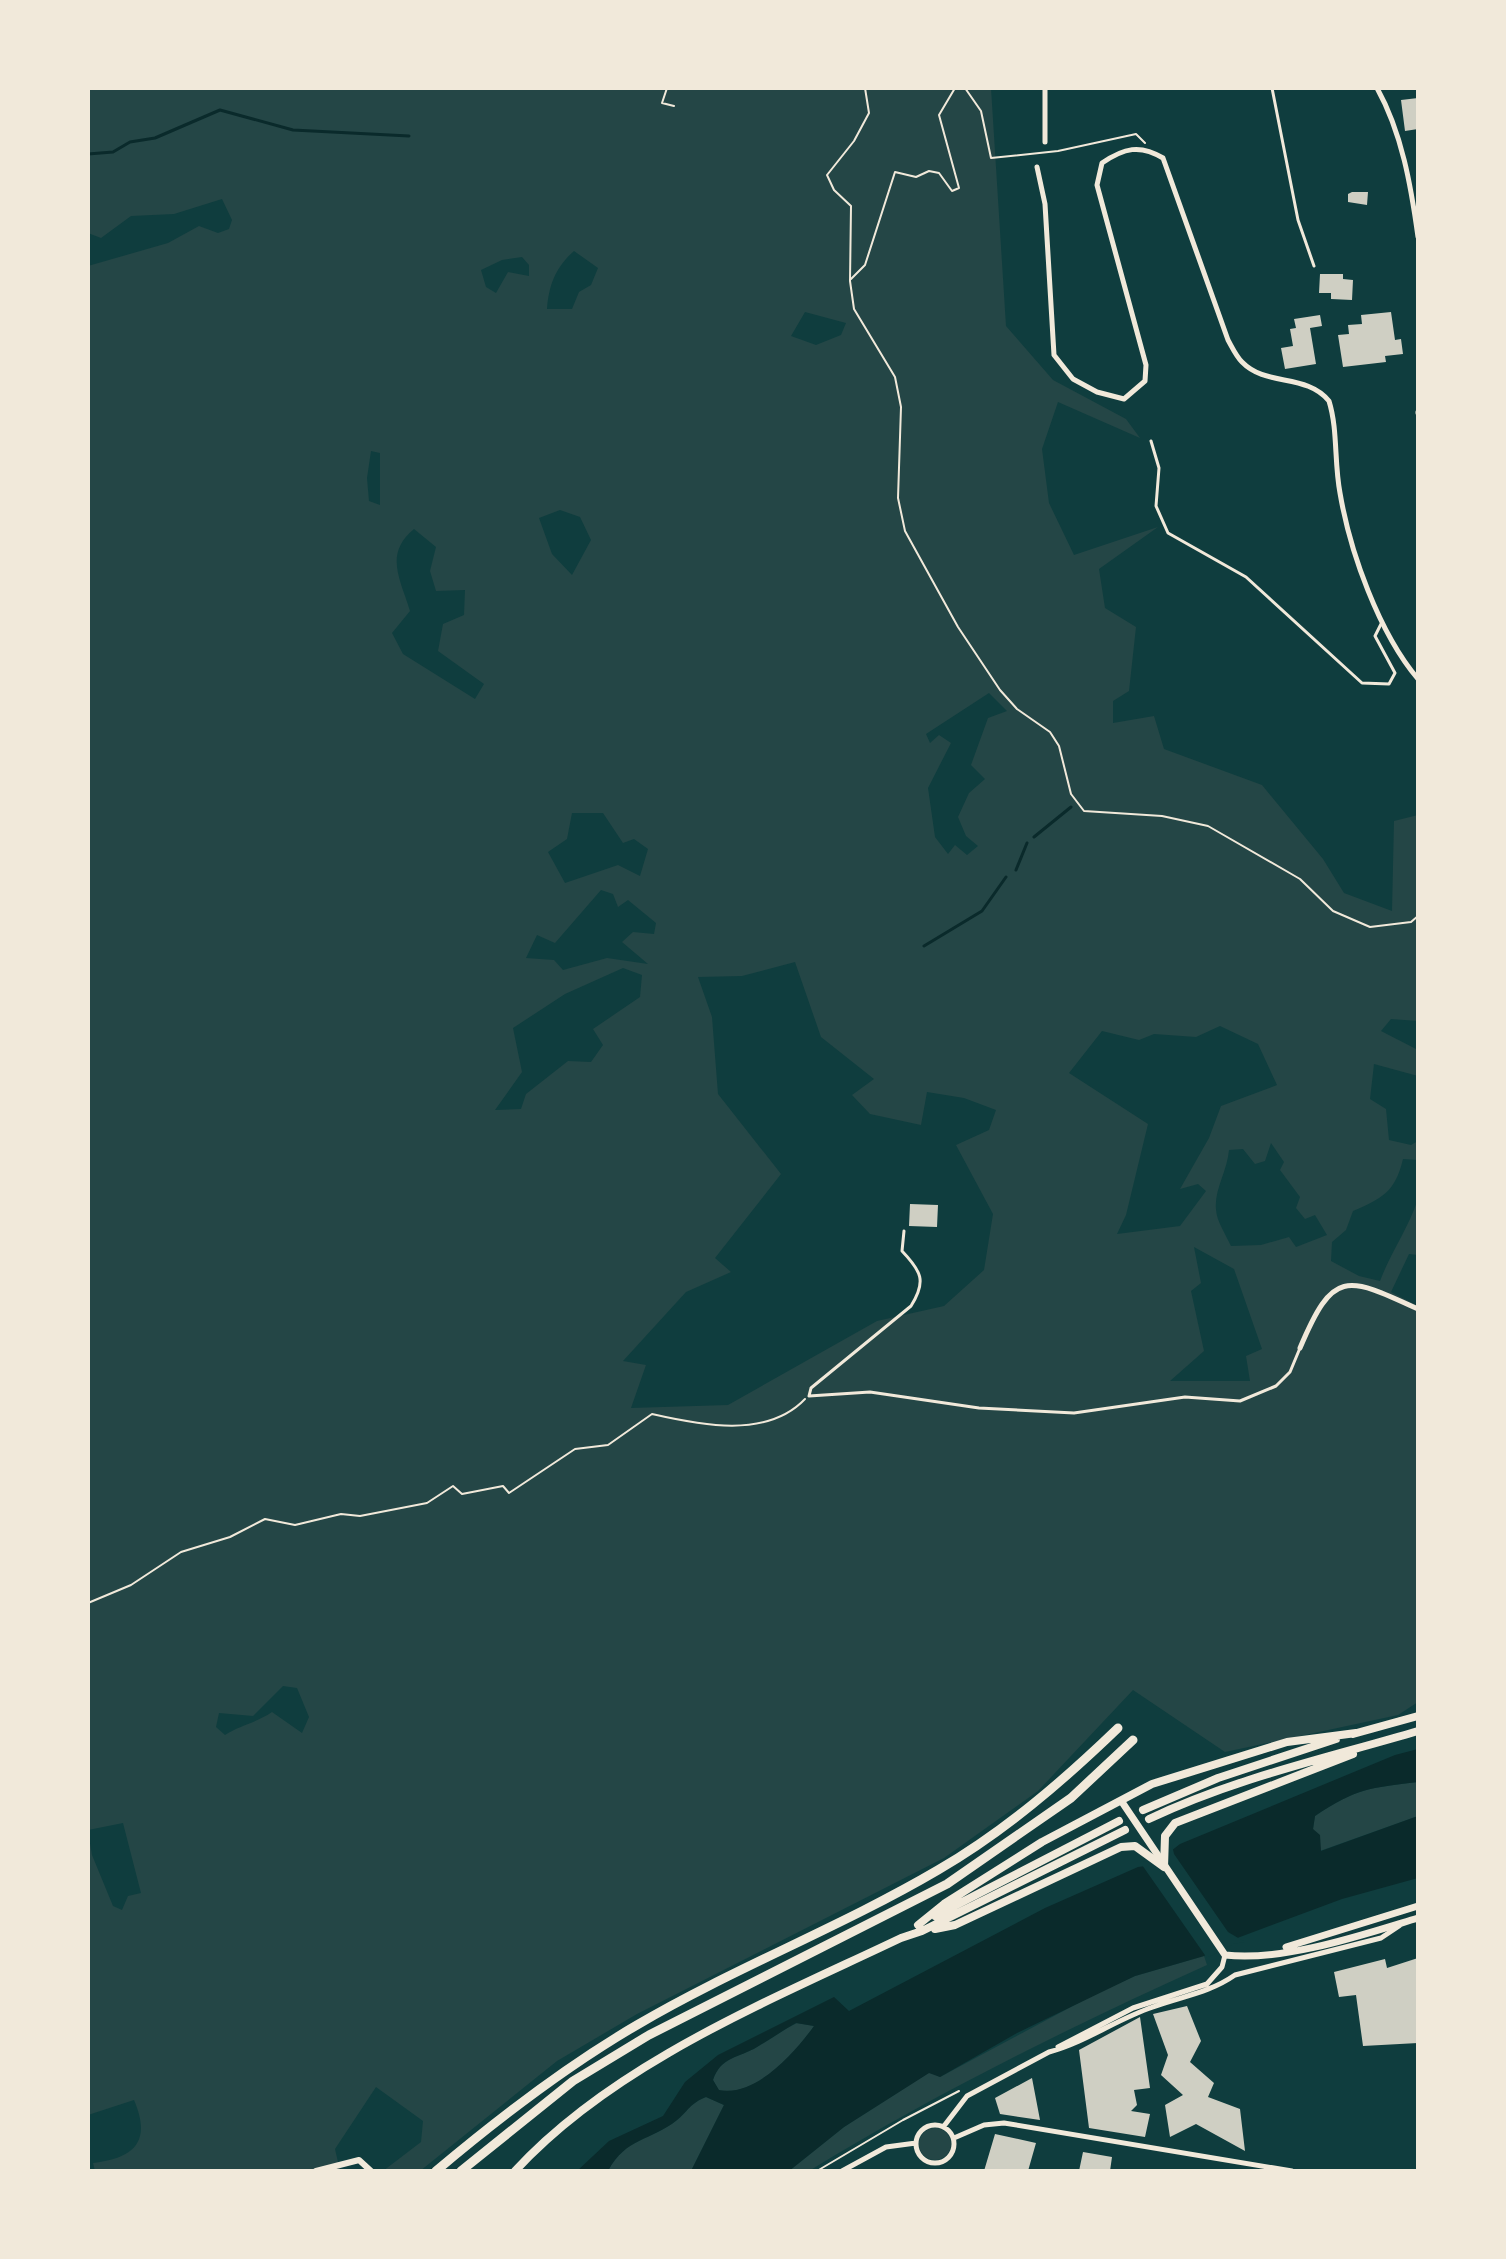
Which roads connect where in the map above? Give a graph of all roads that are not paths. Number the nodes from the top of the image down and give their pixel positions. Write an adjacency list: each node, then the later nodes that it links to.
1 (1045, 88): 4 (street)
2 (1272, 88): 7 (lane)
3 (1377, 88): 6 (street)
4 (1045, 142)
5 (1037, 167): 9 (street)
6 (1418, 237)
7 (1314, 266)
8 (1151, 441): 9 (lane)
9 (1384, 622): 10 (street)
10 (1418, 679)
11 (904, 1231): 13 (lane)
12 (1418, 1309): 13 (street)
13 (1300, 1348)
14 (1418, 1716): 17 (main road)
15 (1118, 1728): 39 (highway)
16 (1418, 1731): 19 (main road)
17 (1356, 1733): 20 (main road); 21 (main road)
18 (1133, 1740): 40 (highway)
19 (1387, 1740): 22 (main road); 25 (main road)
20 (1124, 1805): 25 (main road); 29 (main road)
21 (1143, 1810)
22 (1149, 1819)
23 (1119, 1821): 29 (main road)
24 (1125, 1830): 29 (main road)
25 (1164, 1867): 29 (main road); 31 (main road)
26 (1418, 1906): 30 (main road)
27 (1418, 1918): 28 (main road)
28 (1404, 1923): 30 (main road); 32 (street)
29 (920, 1928): 41 (main road)
30 (1272, 1952): 31 (main road)
31 (1225, 1955): 32 (street)
32 (1049, 2052): 33 (street)
33 (944, 2126): 34 (street); 35 (street)
34 (954, 2138): 36 (street); 44 (street)
35 (916, 2143): 36 (street); 42 (street)
36 (940, 2163): 43 (street)
37 (316, 2171): 38 (street)
38 (371, 2171)
39 (436, 2171)
40 (461, 2171)
41 (515, 2171)
42 (842, 2171)
43 (943, 2171)
44 (1292, 2171)

